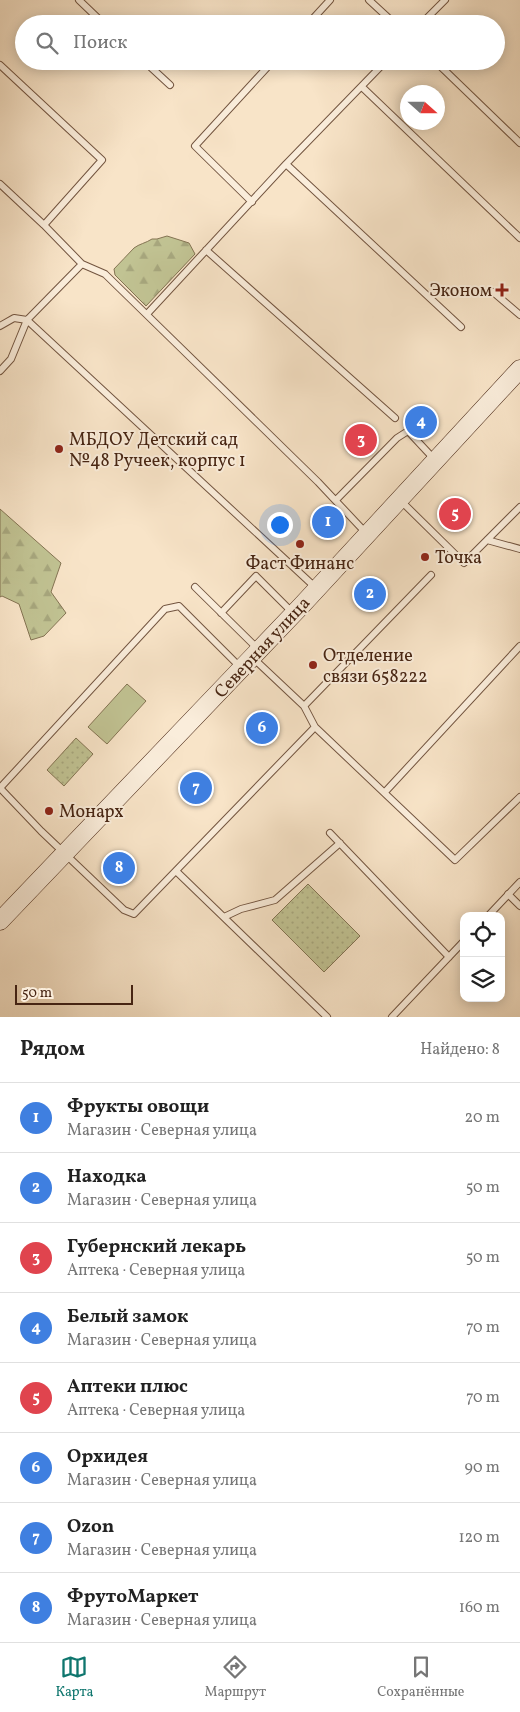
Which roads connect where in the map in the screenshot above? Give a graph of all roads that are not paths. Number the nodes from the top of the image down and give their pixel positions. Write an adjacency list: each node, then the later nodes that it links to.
1 (79, 0): 5 (lane)
2 (330, 0): 6 (lane)
3 (369, 0): 7 (lane)
4 (444, 0): 8 (lane)
5 (95, 15)
6 (316, 15)
7 (385, 15)
8 (430, 15)
9 (0, 65): 20 (lane)
10 (154, 70): 14 (lane)
11 (265, 70): 19 (lane)
12 (378, 70): 15 (lane)
13 (444, 70): 16 (lane)
14 (170, 85)
15 (362, 87): 17 (lane); 21 (lane)
16 (520, 143)
17 (286, 164): 19 (lane); 29 (lane)
18 (0, 184): 20 (lane)
19 (252, 202): 22 (lane)
20 (44, 224): 23 (lane)
21 (520, 238)
22 (206, 250): 25 (lane); 32 (lane)
23 (82, 264): 25 (lane); 27 (lane)
24 (493, 292): 26 (lane)
25 (147, 314): 34 (lane)
26 (520, 315)
27 (27, 320): 28 (lane); 31 (lane); 42 (lane)
28 (0, 326)
29 (461, 327)
30 (520, 370): 33 (main road, Северная улица)
31 (0, 371)
32 (394, 418)
33 (436, 461): 34 (lane); 35 (main road, Северная улица)
34 (336, 500): 37 (lane)
35 (400, 500): 37 (main road, Северная улица); 38 (lane)
36 (520, 507): 38 (lane)
37 (368, 534): 42 (main road, Северная улица)
38 (487, 540): 39 (lane)
39 (520, 550)
40 (431, 575): 47 (lane)
41 (195, 587): 43 (lane)
42 (316, 589): 44 (main road, Северная улица)
43 (221, 613): 44 (lane); 46 (lane)
44 (294, 614): 46 (main road, Северная улица)
45 (520, 646): 50 (lane)
46 (251, 659): 47 (lane); 49 (lane); 54 (main road, Северная улица)
47 (304, 706): 48 (lane)
48 (315, 727): 50 (lane); 55 (lane)
49 (0, 788): 54 (lane)
50 (385, 792): 51 (lane)
51 (520, 797)
52 (330, 833): 53 (lane)
53 (340, 843): 60 (lane); 63 (lane)
54 (66, 854): 55 (lane); 61 (main road, Северная улица)
55 (176, 871): 60 (lane)
56 (520, 882): 57 (lane)
57 (508, 894): 58 (lane); 59 (lane)
58 (520, 906)
59 (492, 912)
60 (224, 917): 64 (lane)
61 (0, 921)
62 (460, 945): 63 (lane)
63 (449, 957): 65 (lane)
64 (327, 1017)
65 (392, 1017)

